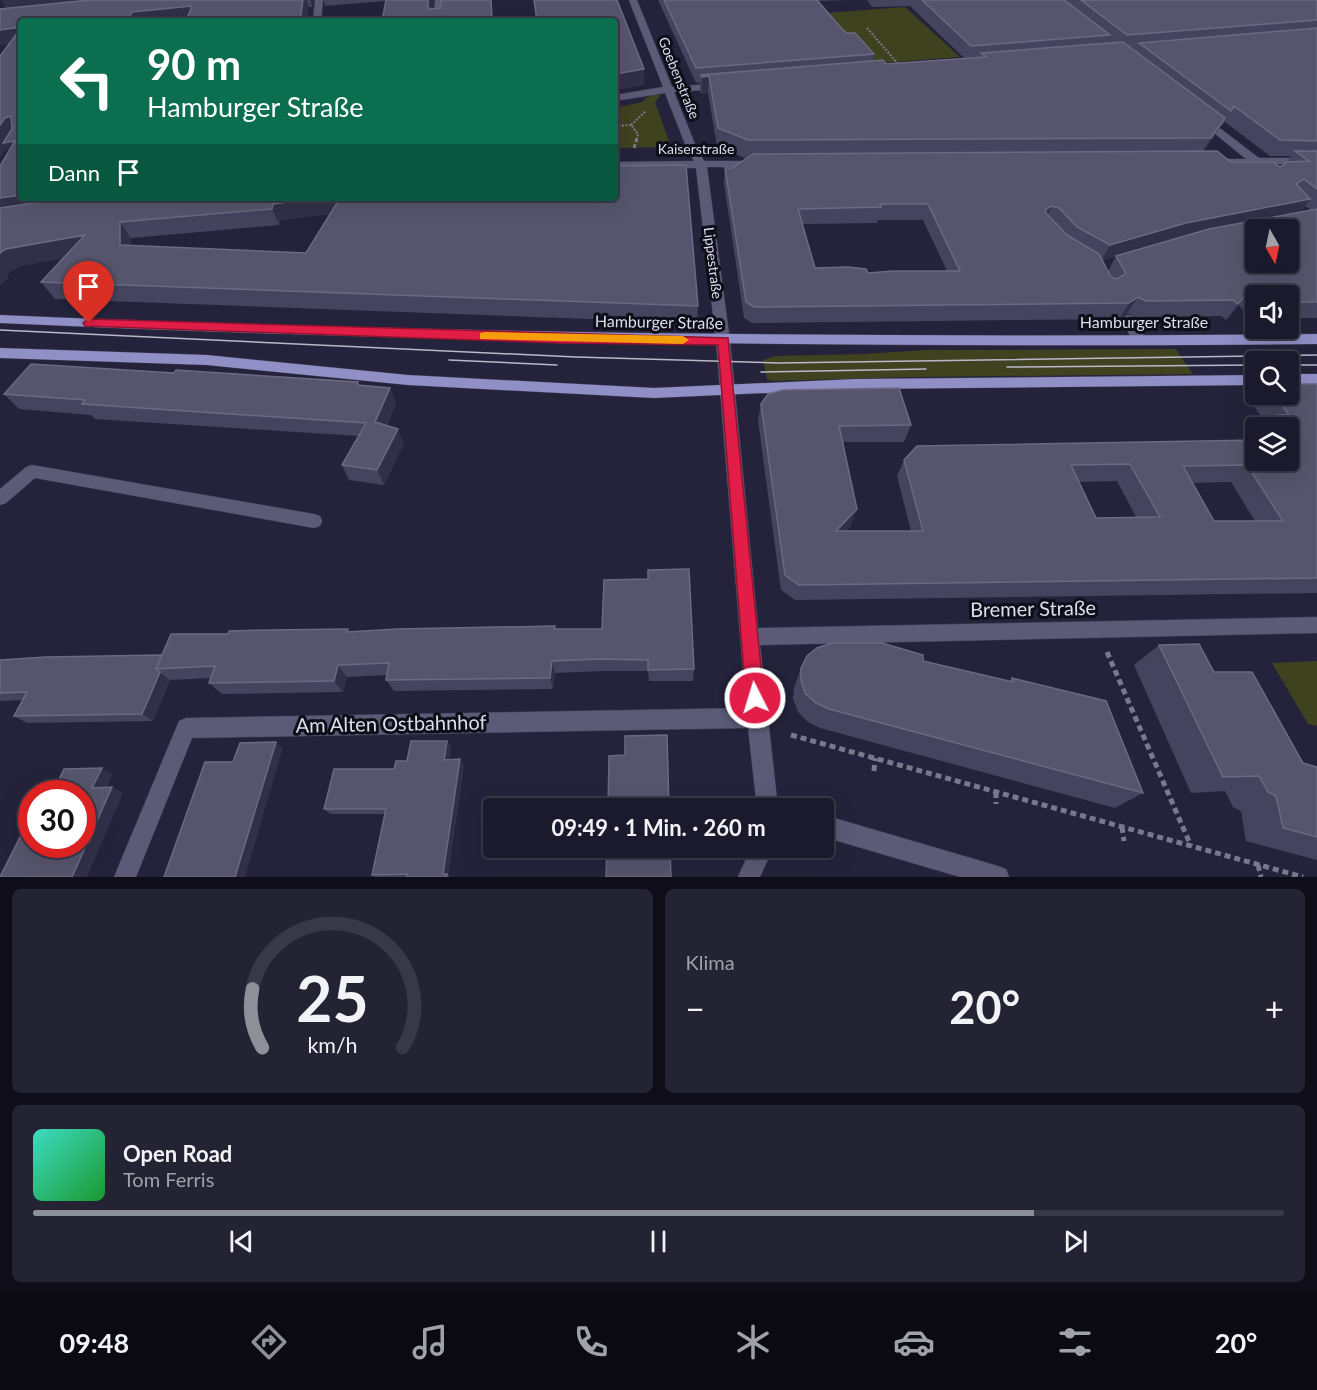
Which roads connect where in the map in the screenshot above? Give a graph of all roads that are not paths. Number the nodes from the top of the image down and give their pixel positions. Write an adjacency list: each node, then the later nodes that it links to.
1 (319, 0): 4 (street)
2 (439, 0): 5 (street)
3 (633, 0): 7 (street, Goebenstraße)
4 (317, 18)
5 (437, 18)
6 (728, 85): 7 (street)
7 (669, 90): 8 (street); 12 (street, Goebenstraße)
8 (618, 98)
9 (1196, 115): 15 (street)
10 (1317, 161): 15 (street)
11 (1205, 162): 15 (street)
12 (701, 164): 13 (street, Kaiserstraße); 14 (street, Kaiserstraße); 19 (street, Lippestraße)
13 (771, 164)
14 (618, 165)
15 (1258, 165)
16 (0, 319): 19 (main road, Hamburger Straße)
17 (1126, 319): 20 (street)
18 (1317, 339): 20 (main road, Hamburger Straße)
19 (723, 341): 20 (main road, Hamburger Straße); 25 (street, Lippestraße)
20 (1140, 341)
21 (0, 353): 25 (main road)
22 (1299, 379): 23 (main road)
23 (1317, 379)
24 (1245, 380): 25 (main road)
25 (728, 391): 29 (street)
26 (0, 498): 27 (street)
27 (314, 522)
28 (1317, 625): 29 (street, Bremer Straße)
29 (750, 638): 30 (street)
30 (757, 718): 31 (street); 34 (street, Am Alten Ostbahnhof)
31 (767, 798)
32 (834, 829): 36 (street)
33 (758, 858): 35 (street)
34 (124, 877)
35 (749, 877)
36 (998, 877)

